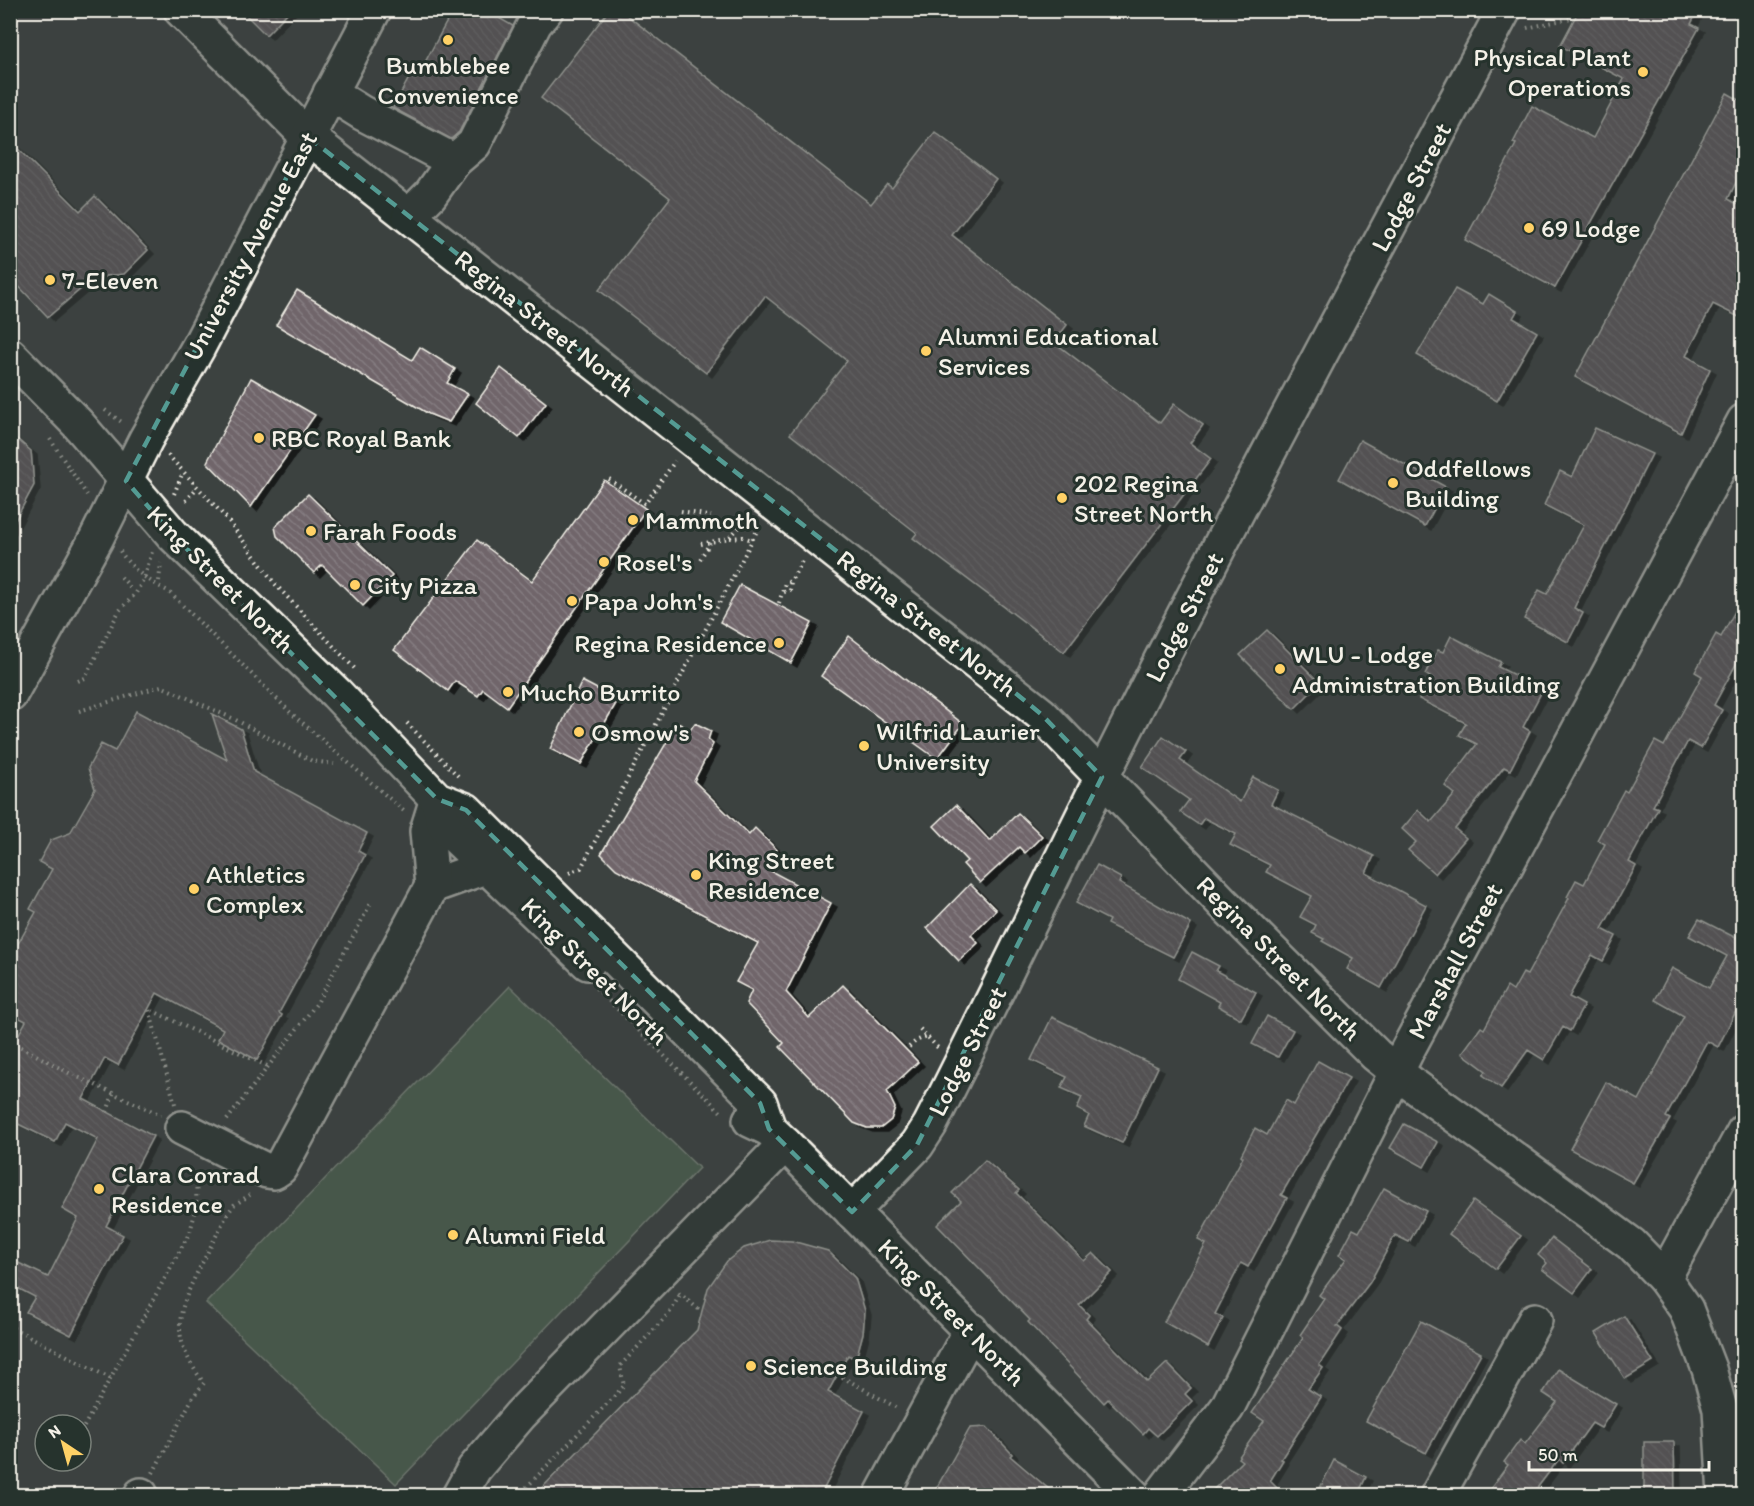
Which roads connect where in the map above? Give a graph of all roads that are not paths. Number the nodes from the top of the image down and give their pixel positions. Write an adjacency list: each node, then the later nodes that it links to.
1 (181, 10): 6 (street, Regina Street North)
2 (374, 10): 5 (street, University Avenue East)
3 (546, 10): 7 (street)
4 (1515, 20): 13 (street, Lodge Street)
5 (330, 93): 6 (street, University Avenue East); 7 (street)
6 (308, 137): 8 (street, Regina Street North); 11 (street, University Avenue East)
7 (454, 160): 8 (street)
8 (409, 216): 13 (street, Regina Street North)
9 (10, 354): 11 (street, King Street North)
10 (1743, 422): 17 (street, Marshall Street)
11 (126, 481): 12 (street, University Avenue East); 14 (street, King Street North)
12 (10, 695)
13 (1102, 777): 17 (street, Regina Street North); 21 (street, Lodge Street)
14 (437, 799): 15 (street, King Street North); 16 (street); 20 (street, King Street North)
15 (488, 866): 16 (street); 20 (street, King Street North)
16 (432, 886): 19 (street)
17 (1397, 1073): 22 (street, Regina Street North); 28 (street, Marshall Street)
18 (1743, 1131): 22 (street)
19 (195, 1134)
20 (777, 1136): 21 (street, King Street North); 25 (street)
21 (852, 1212): 24 (street, King Street North)
22 (1664, 1278): 30 (street, Regina Street North)
23 (1535, 1320): 29 (street)
24 (971, 1330): 26 (street); 27 (street, King Street North)
25 (459, 1496)
26 (881, 1496)
27 (1134, 1496)
28 (1160, 1496)
29 (1437, 1496)
30 (1725, 1496)

